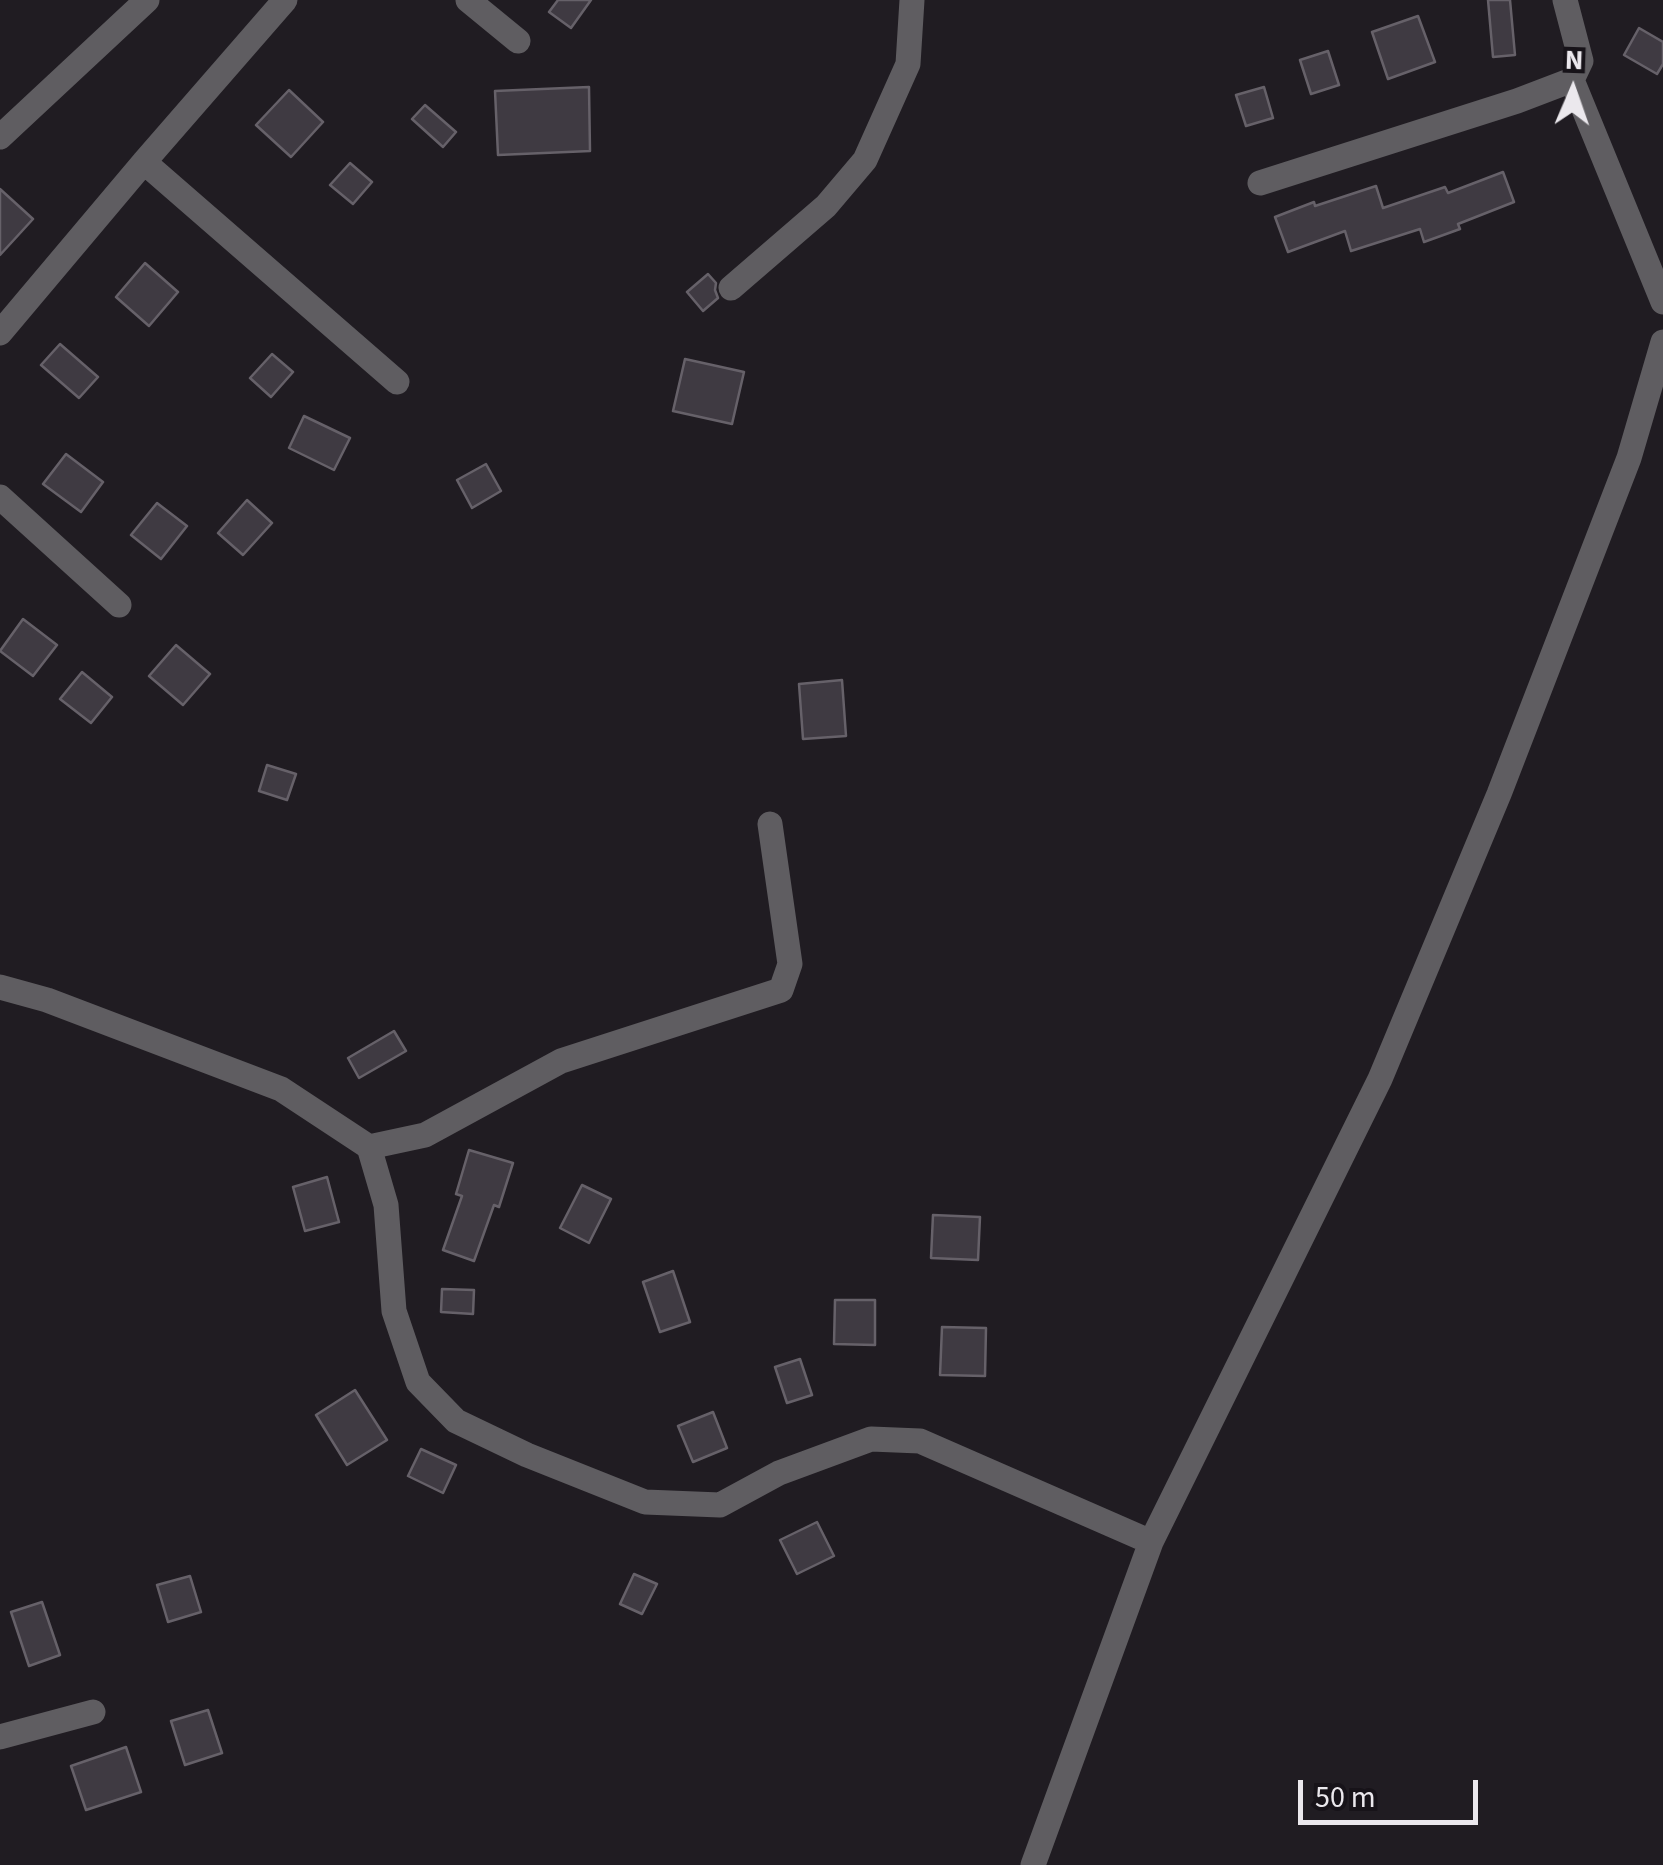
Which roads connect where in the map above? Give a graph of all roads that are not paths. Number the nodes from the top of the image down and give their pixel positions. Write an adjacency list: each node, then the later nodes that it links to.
1 (147, 0): 8 (lane)
2 (285, 0): 9 (lane)
3 (468, 0): 6 (lane)
4 (912, 0): 11 (lane)
5 (1567, 1): 7 (lane)
6 (518, 41)
7 (1572, 80): 10 (lane); 12 (lane)
8 (0, 137)
9 (144, 162): 13 (lane); 15 (lane)
10 (1260, 182)
11 (731, 288)
12 (1663, 302)
13 (0, 334)
14 (1663, 342): 21 (lane)
15 (397, 382)
16 (0, 497): 17 (lane)
17 (118, 605)
18 (770, 824): 20 (lane)
19 (0, 987): 20 (lane)
20 (369, 1147): 21 (lane)
21 (1150, 1542): 24 (lane)
22 (93, 1712): 23 (lane)
23 (0, 1737)
24 (1033, 1865)

